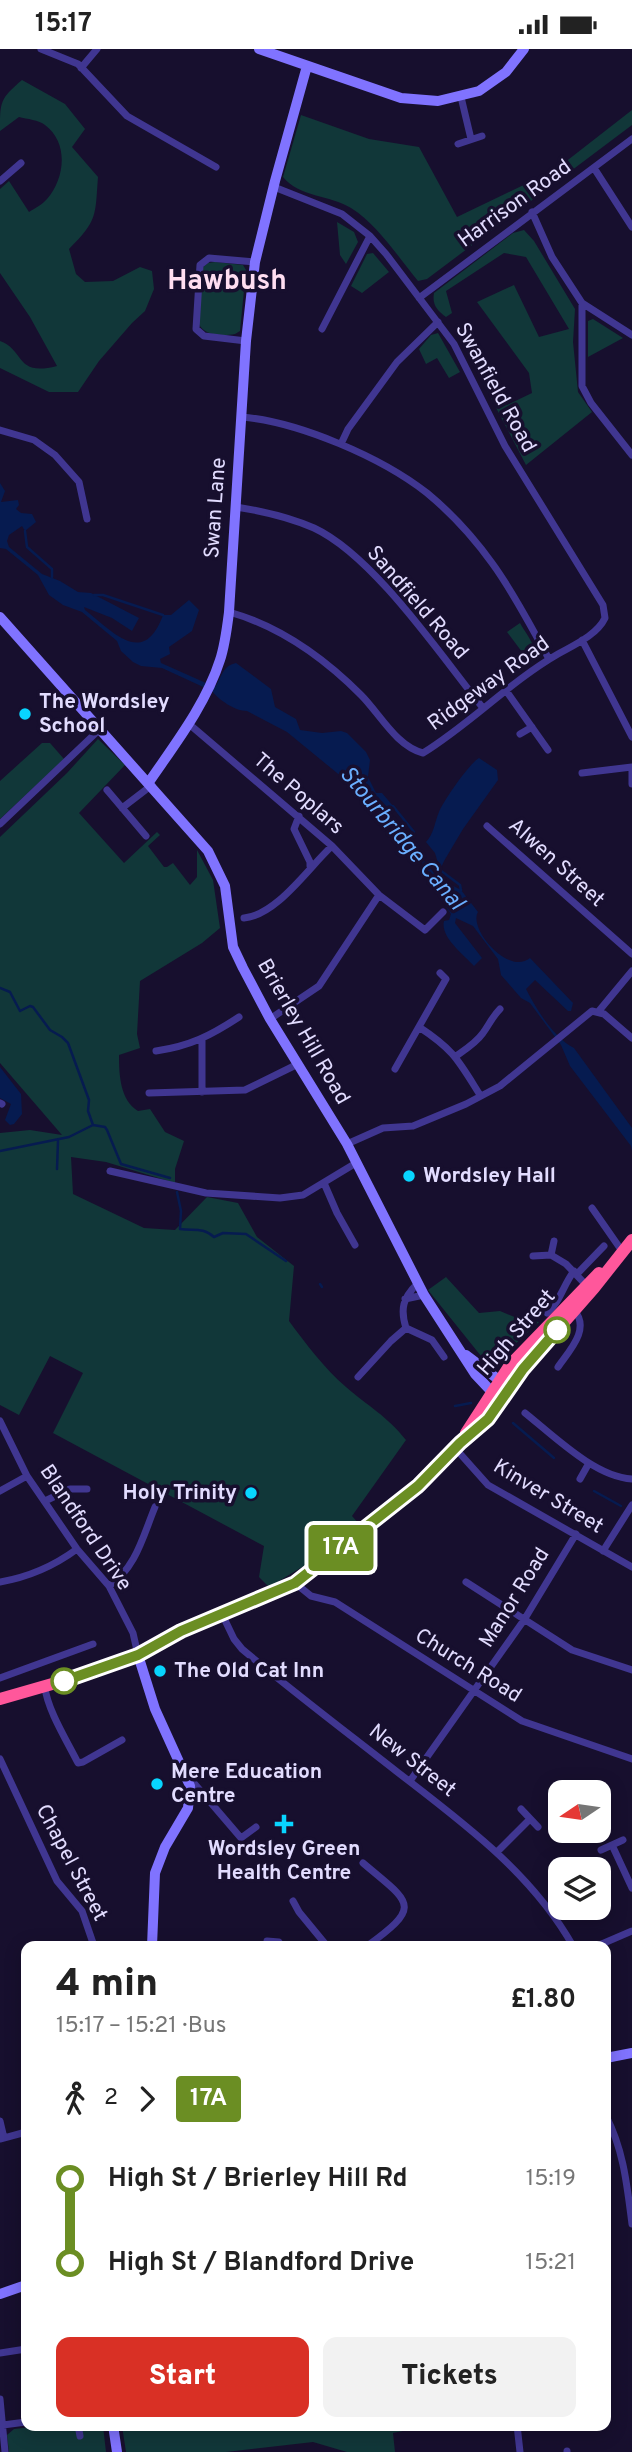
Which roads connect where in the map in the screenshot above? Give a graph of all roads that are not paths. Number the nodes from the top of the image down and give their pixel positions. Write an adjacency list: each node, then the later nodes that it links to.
1 (41, 49): 6 (street)
2 (97, 49): 6 (street)
3 (259, 49): 5 (street)
4 (524, 49): 7 (street)
5 (307, 66): 7 (street); 16 (street, Swan Lane)
6 (81, 68): 13 (street)
7 (461, 97): 9 (street)
8 (482, 136): 9 (street)
9 (471, 139): 11 (street)
10 (632, 139): 14 (street, Harrison Road)
11 (458, 144)
12 (21, 163): 15 (street)
13 (216, 167)
14 (594, 168): 17 (street, Harrison Road); 18 (street)
15 (0, 181)
16 (274, 187): 19 (street, Swanfield Road); 20 (street, Swan Lane)
17 (532, 212): 21 (street, Harrison Road); 22 (street)
18 (632, 227)
19 (370, 236): 21 (street, Swanfield Road); 24 (street)
20 (255, 262): 26 (street, Swan Lane); 26 (street)
21 (419, 297): 23 (street, Swanfield Road)
22 (582, 303): 25 (street); 30 (street)
23 (438, 322): 29 (street); 35 (street, Swanfield Road)
24 (323, 329)
25 (632, 335)
26 (246, 341): 27 (street, Swan Lane)
27 (242, 417): 29 (street); 31 (street, Swan Lane)
28 (0, 430): 32 (street)
29 (341, 444): 37 (street)
30 (632, 455)
31 (236, 507): 33 (street, Swan Lane); 39 (street, Sandfield Road)
32 (87, 519)
33 (229, 612): 39 (street, Ridgeway Road); 40 (street, Swan Lane)
34 (0, 617): 42 (street, Brierley Hill Road)
35 (603, 623): 36 (street, Ridgeway Road)
36 (582, 640): 37 (street, Ridgeway Road); 44 (street)
37 (549, 659): 38 (street, Ridgeway Road)
38 (507, 692): 39 (street, Ridgeway Road); 41 (street)
39 (483, 708)
40 (189, 724): 48 (street); 52 (street, The Poplars)
41 (532, 727): 43 (street); 45 (street)
42 (100, 729): 48 (street, Brierley Hill Road); 53 (street)
43 (520, 734)
44 (632, 737)
45 (548, 750)
46 (632, 767): 47 (street); 49 (street)
47 (582, 773)
48 (150, 783): 51 (street); 67 (street, Brierley Hill Road)
49 (632, 783)
50 (107, 790): 51 (street)
51 (122, 808): 55 (street)
52 (299, 816): 56 (street, The Poplars); 57 (street)
53 (0, 824)
54 (487, 826): 61 (street, Alwen Street)
55 (146, 836)
56 (332, 846): 57 (street); 58 (street, The Poplars)
57 (310, 867): 60 (street)
58 (379, 895): 59 (street, The Poplars); 67 (street)
59 (443, 912)
60 (244, 918)
61 (632, 954)
62 (632, 971): 65 (street)
63 (440, 973): 68 (street)
64 (499, 1009): 72 (street)
65 (598, 1011): 69 (street); 77 (street)
66 (239, 1017): 70 (street)
67 (270, 1019): 73 (street, Brierley Hill Road)
68 (419, 1027): 72 (street); 74 (street)
69 (632, 1038)
70 (202, 1040): 71 (street); 75 (street)
71 (156, 1051)
72 (456, 1056): 77 (street)
73 (298, 1064): 75 (street); 78 (street, Brierley Hill Road)
74 (395, 1069)
75 (202, 1092): 76 (street)
76 (149, 1093)
77 (480, 1095): 78 (street)
78 (347, 1144): 79 (street, Brierley Hill Road)
79 (356, 1163): 81 (street); 91 (street, Brierley Hill Road)
80 (110, 1171): 81 (street)
81 (324, 1183): 85 (street)
82 (592, 1208): 88 (street)
83 (632, 1240): 88 (highway, High Street)
84 (554, 1241): 87 (street)
85 (355, 1245)
86 (604, 1246): 90 (street)
87 (551, 1255): 89 (street); 90 (street)
88 (618, 1255): 92 (highway, High Street); 92 (highway, High Street)
89 (533, 1256)
90 (575, 1273): 92 (street); 96 (street)
91 (417, 1283): 93 (street, Brierley Hill Road); 94 (street)
92 (588, 1289): 95 (highway, High Street)
93 (424, 1295): 94 (street); 101 (street, Brierley Hill Road)
94 (405, 1300): 97 (street)
95 (572, 1306): 96 (highway, High Street); 99 (street); 102 (highway, High Street)
96 (550, 1316): 101 (highway, High Street)
97 (406, 1328): 98 (street); 100 (street)
98 (444, 1357)
99 (558, 1367)
100 (358, 1377)
101 (495, 1386): 102 (street); 105 (highway, High Street)
102 (506, 1394): 105 (highway, High Street)
103 (525, 1413): 106 (street)
104 (0, 1421): 107 (street, Blandford Drive)
105 (457, 1445): 115 (street, Kinver Street); 121 (highway, High Street)
106 (589, 1463): 108 (street); 109 (street)
107 (27, 1476): 111 (street); 112 (street, Blandford Drive)
108 (580, 1479)
109 (632, 1479)
110 (87, 1489): 112 (street)
111 (0, 1491)
112 (45, 1501): 116 (street, Blandford Drive)
113 (632, 1505): 117 (street)
114 (155, 1507): 122 (street)
115 (576, 1534): 117 (street, Kinver Street); 124 (street, Manor Road)
116 (78, 1549): 120 (street); 122 (street, Blandford Drive)
117 (603, 1551): 118 (street, Kinver Street)
118 (632, 1567)
119 (466, 1582): 124 (street)
120 (0, 1583)
121 (295, 1583): 123 (highway, High Street); 130 (street, Church Road)
122 (109, 1586): 126 (street, Blandford Drive)
123 (222, 1613): 126 (highway, High Street); 137 (street, New Street)
124 (524, 1620): 127 (street); 130 (street, Manor Road)
125 (93, 1644): 128 (street)
126 (138, 1655): 129 (highway, High Street); 136 (street)
127 (632, 1670)
128 (0, 1678)
129 (45, 1687): 131 (highway, High Street); 132 (street)
130 (475, 1691): 134 (street, Church Road); 137 (street, Manor Road)
131 (0, 1699)
132 (122, 1740)
133 (0, 1759): 135 (street, Chapel Street)
134 (632, 1759)
135 (2, 1769): 150 (street, Chapel Street)
136 (187, 1775): 140 (street); 151 (street)
137 (410, 1781): 145 (street, New Street)
138 (521, 1809): 139 (street)
139 (530, 1819): 141 (street); 145 (street)
140 (256, 1827)
141 (538, 1827)
142 (624, 1840): 143 (street)
143 (612, 1846): 144 (street); 147 (street)
144 (601, 1850)
145 (497, 1853): 154 (street, New Street)
146 (363, 1863): 153 (street)
147 (632, 1888)
148 (293, 1901): 152 (street)
149 (632, 1931): 155 (street)
150 (92, 1941)
151 (152, 1941)
152 (323, 1941)
153 (374, 1941)
154 (570, 1941)
155 (609, 1941)
156 (632, 2053): 157 (street)
157 (611, 2057)
158 (0, 2121): 161 (street)
159 (611, 2126): 162 (street)
160 (21, 2133): 161 (street)
161 (1, 2139)
162 (632, 2224)
163 (21, 2287): 164 (street)
164 (0, 2294)
165 (21, 2350): 166 (street)
166 (0, 2353)
167 (0, 2399): 169 (street)
168 (21, 2423): 169 (street)
169 (3, 2425): 174 (street)
170 (79, 2431): 173 (street)
171 (114, 2431): 175 (street)
172 (518, 2431): 176 (street)
173 (79, 2436)
174 (5, 2452)
175 (117, 2452)
176 (520, 2452)

